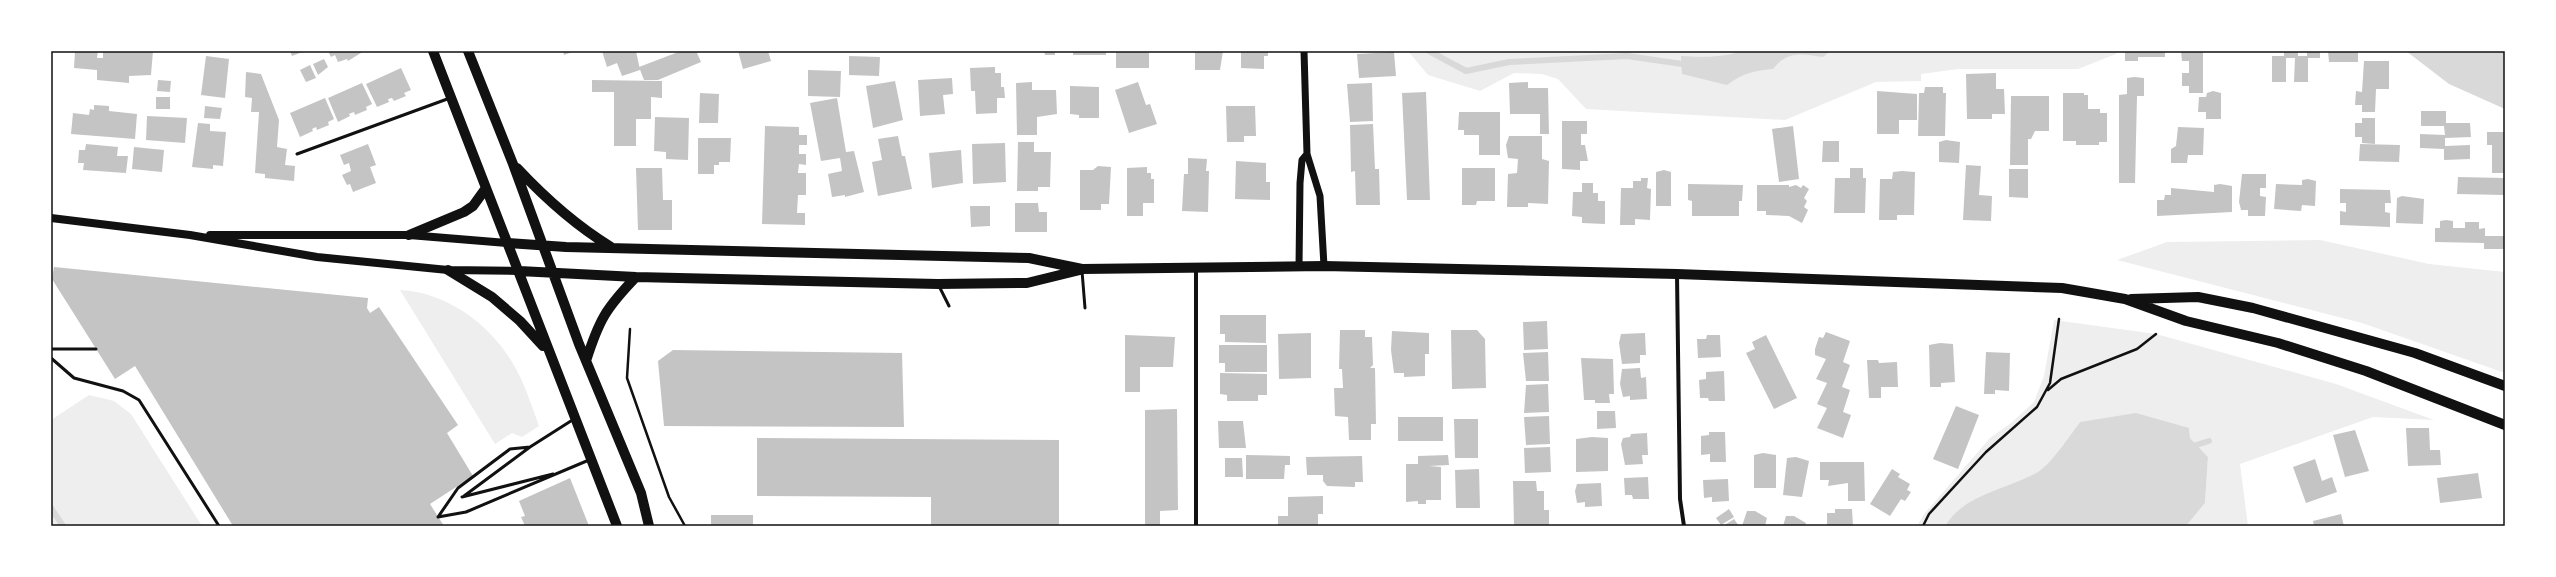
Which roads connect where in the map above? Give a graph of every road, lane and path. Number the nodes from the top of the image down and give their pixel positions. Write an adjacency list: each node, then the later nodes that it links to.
1 (433, 51): 4 (main road)
2 (468, 51): 7 (main road)
3 (1304, 51): 6 (street)
4 (452, 98): 5 (lane); 8 (main road)
5 (297, 154)
6 (1307, 154): 15 (street); 16 (street)
7 (513, 164): 13 (main road); 14 (main road)
8 (486, 188): 11 (main road); 12 (main road)
9 (51, 218): 10 (main road)
10 (190, 235): 11 (main road); 19 (main road)
11 (409, 235): 12 (main road)
12 (507, 243): 13 (main road); 20 (main road)
13 (543, 245): 14 (main road); 21 (main road)
14 (611, 247): 17 (main road)
15 (1324, 266): 16 (main road); 22 (main road)
16 (1299, 267): 18 (main road)
17 (1082, 269): 18 (main road); 24 (main road); 27 (lane)
18 (1196, 269): 47 (street)
19 (448, 270): 20 (main road); 33 (main road)
20 (519, 271): 21 (main road); 33 (main road)
21 (554, 273): 23 (main road); 35 (main road)
22 (1677, 274): 25 (main road); 48 (street)
23 (636, 277): 24 (main road); 35 (main road)
24 (938, 284): 26 (lane)
25 (2125, 299): 36 (main road); 39 (main road)
26 (949, 306)
27 (1085, 308)
28 (2059, 319): 37 (path)
29 (630, 329): 46 (path)
30 (2156, 334): 37 (path)
31 (51, 349): 32 (lane)
32 (96, 349)
33 (547, 350): 38 (main road)
34 (51, 358): 43 (lane)
35 (586, 361): 45 (main road)
36 (2505, 386)
37 (2048, 390): 49 (path)
38 (574, 419): 40 (lane); 41 (main road)
39 (2505, 425)
40 (530, 447): 42 (lane); 42 (lane)
41 (591, 459): 42 (lane); 44 (main road)
42 (562, 472)
43 (219, 526)
44 (617, 526)
45 (649, 526)
46 (685, 526)
47 (1196, 526)
48 (1684, 526)
49 (1923, 526)

